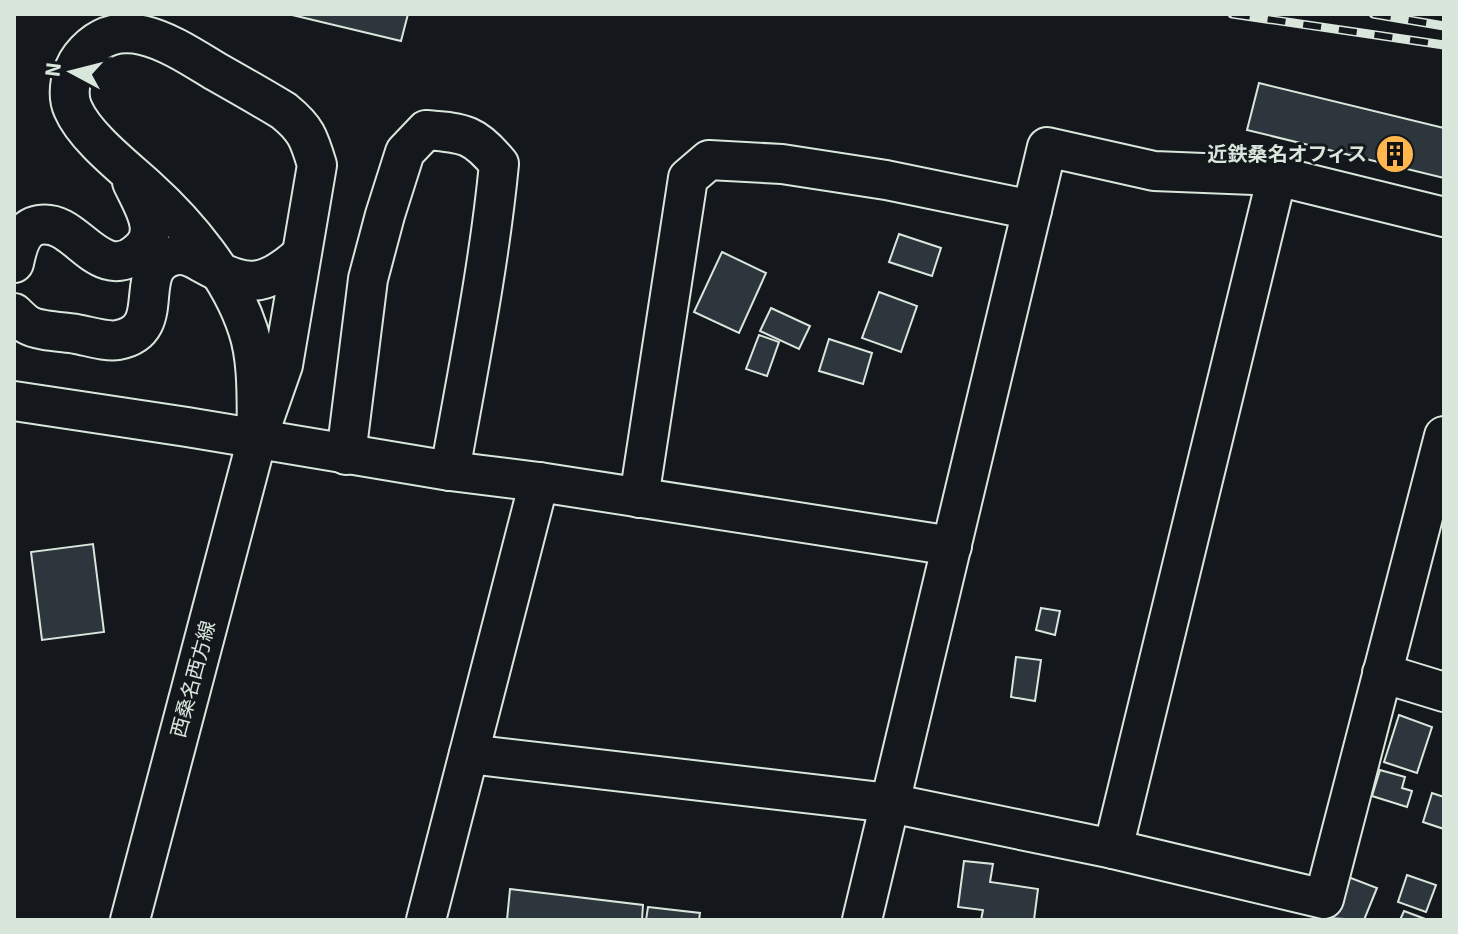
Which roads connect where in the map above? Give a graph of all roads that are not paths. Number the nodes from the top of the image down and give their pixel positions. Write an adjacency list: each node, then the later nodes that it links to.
1 (126, 169): 5 (street); 6 (street); 7 (street)
2 (1277, 176): 3 (street); 4 (street); 21 (street)
3 (1032, 210): 15 (street); 16 (street)
4 (1444, 217)
5 (301, 255): 7 (street); 11 (street)
6 (14, 263)
7 (221, 273): 8 (street); 11 (street)
8 (14, 313)
9 (14, 401): 11 (street)
10 (1444, 436): 17 (street)
11 (257, 439): 12 (street); 22 (street, 西桑名西方線)
12 (346, 455): 13 (street); 13 (street)
13 (450, 471): 14 (street)
14 (539, 482): 15 (street); 19 (street)
15 (639, 498): 16 (street)
16 (952, 546): 20 (street)
17 (1382, 673): 18 (street); 21 (street)
18 (1444, 692)
19 (469, 754): 20 (street); 23 (street)
20 (890, 803): 21 (street); 24 (street)
21 (1113, 849)
22 (130, 920)
23 (426, 920)
24 (862, 920)

